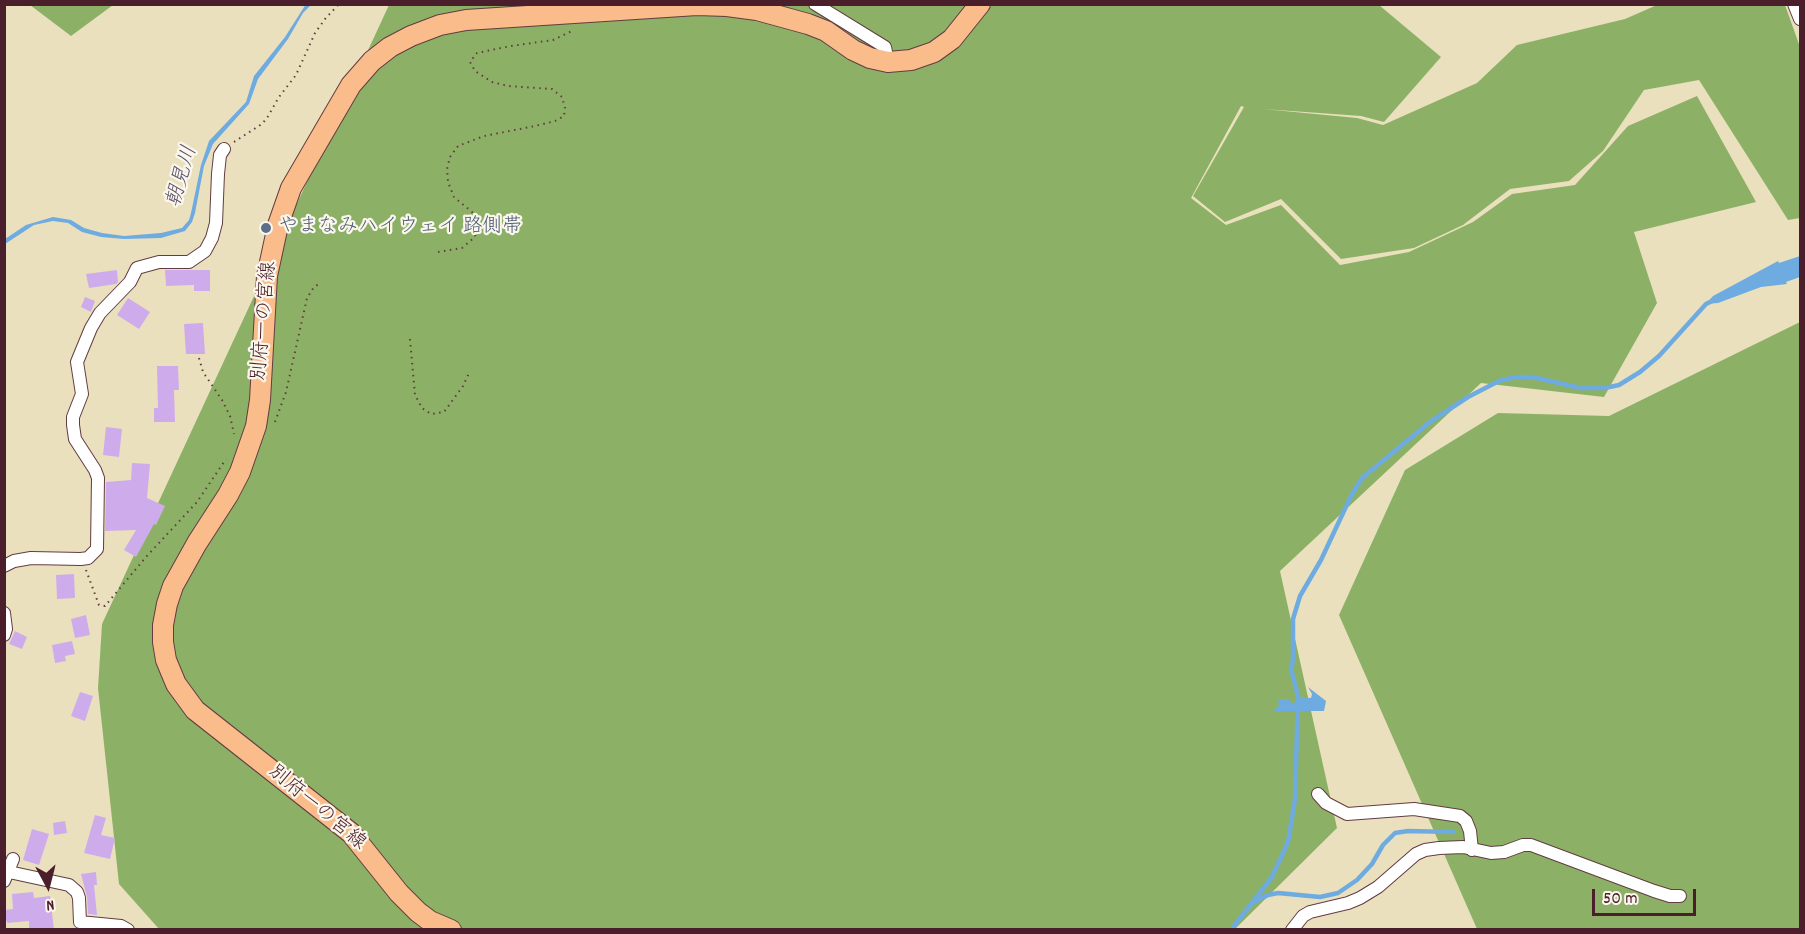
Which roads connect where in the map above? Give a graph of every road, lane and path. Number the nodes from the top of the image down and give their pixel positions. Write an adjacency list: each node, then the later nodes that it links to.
1 (339, 4): 8 (path)
2 (815, 4): 7 (street)
3 (980, 4): 7 (main road, 別府一の宮線)
4 (1794, 4): 6 (street)
5 (574, 14): 7 (main road, 別府一の宮線); 9 (path); 15 (main road, 別府一の宮線)
6 (1800, 19)
7 (888, 62)
8 (224, 149): 17 (street)
9 (438, 252)
10 (319, 284): 14 (path)
11 (410, 339): 13 (path)
12 (199, 358): 15 (path)
13 (470, 371)
14 (274, 423)
15 (252, 438): 26 (main road, 別府一の宮線)
16 (230, 454): 17 (path)
17 (81, 559): 18 (street)
18 (4, 566)
19 (4, 613): 20 (street)
20 (4, 635)
21 (1318, 794): 22 (street)
22 (1472, 850): 24 (street); 27 (street)
23 (9, 871): 25 (street)
24 (1680, 896)
25 (128, 930)
26 (451, 930)
27 (1292, 930)

